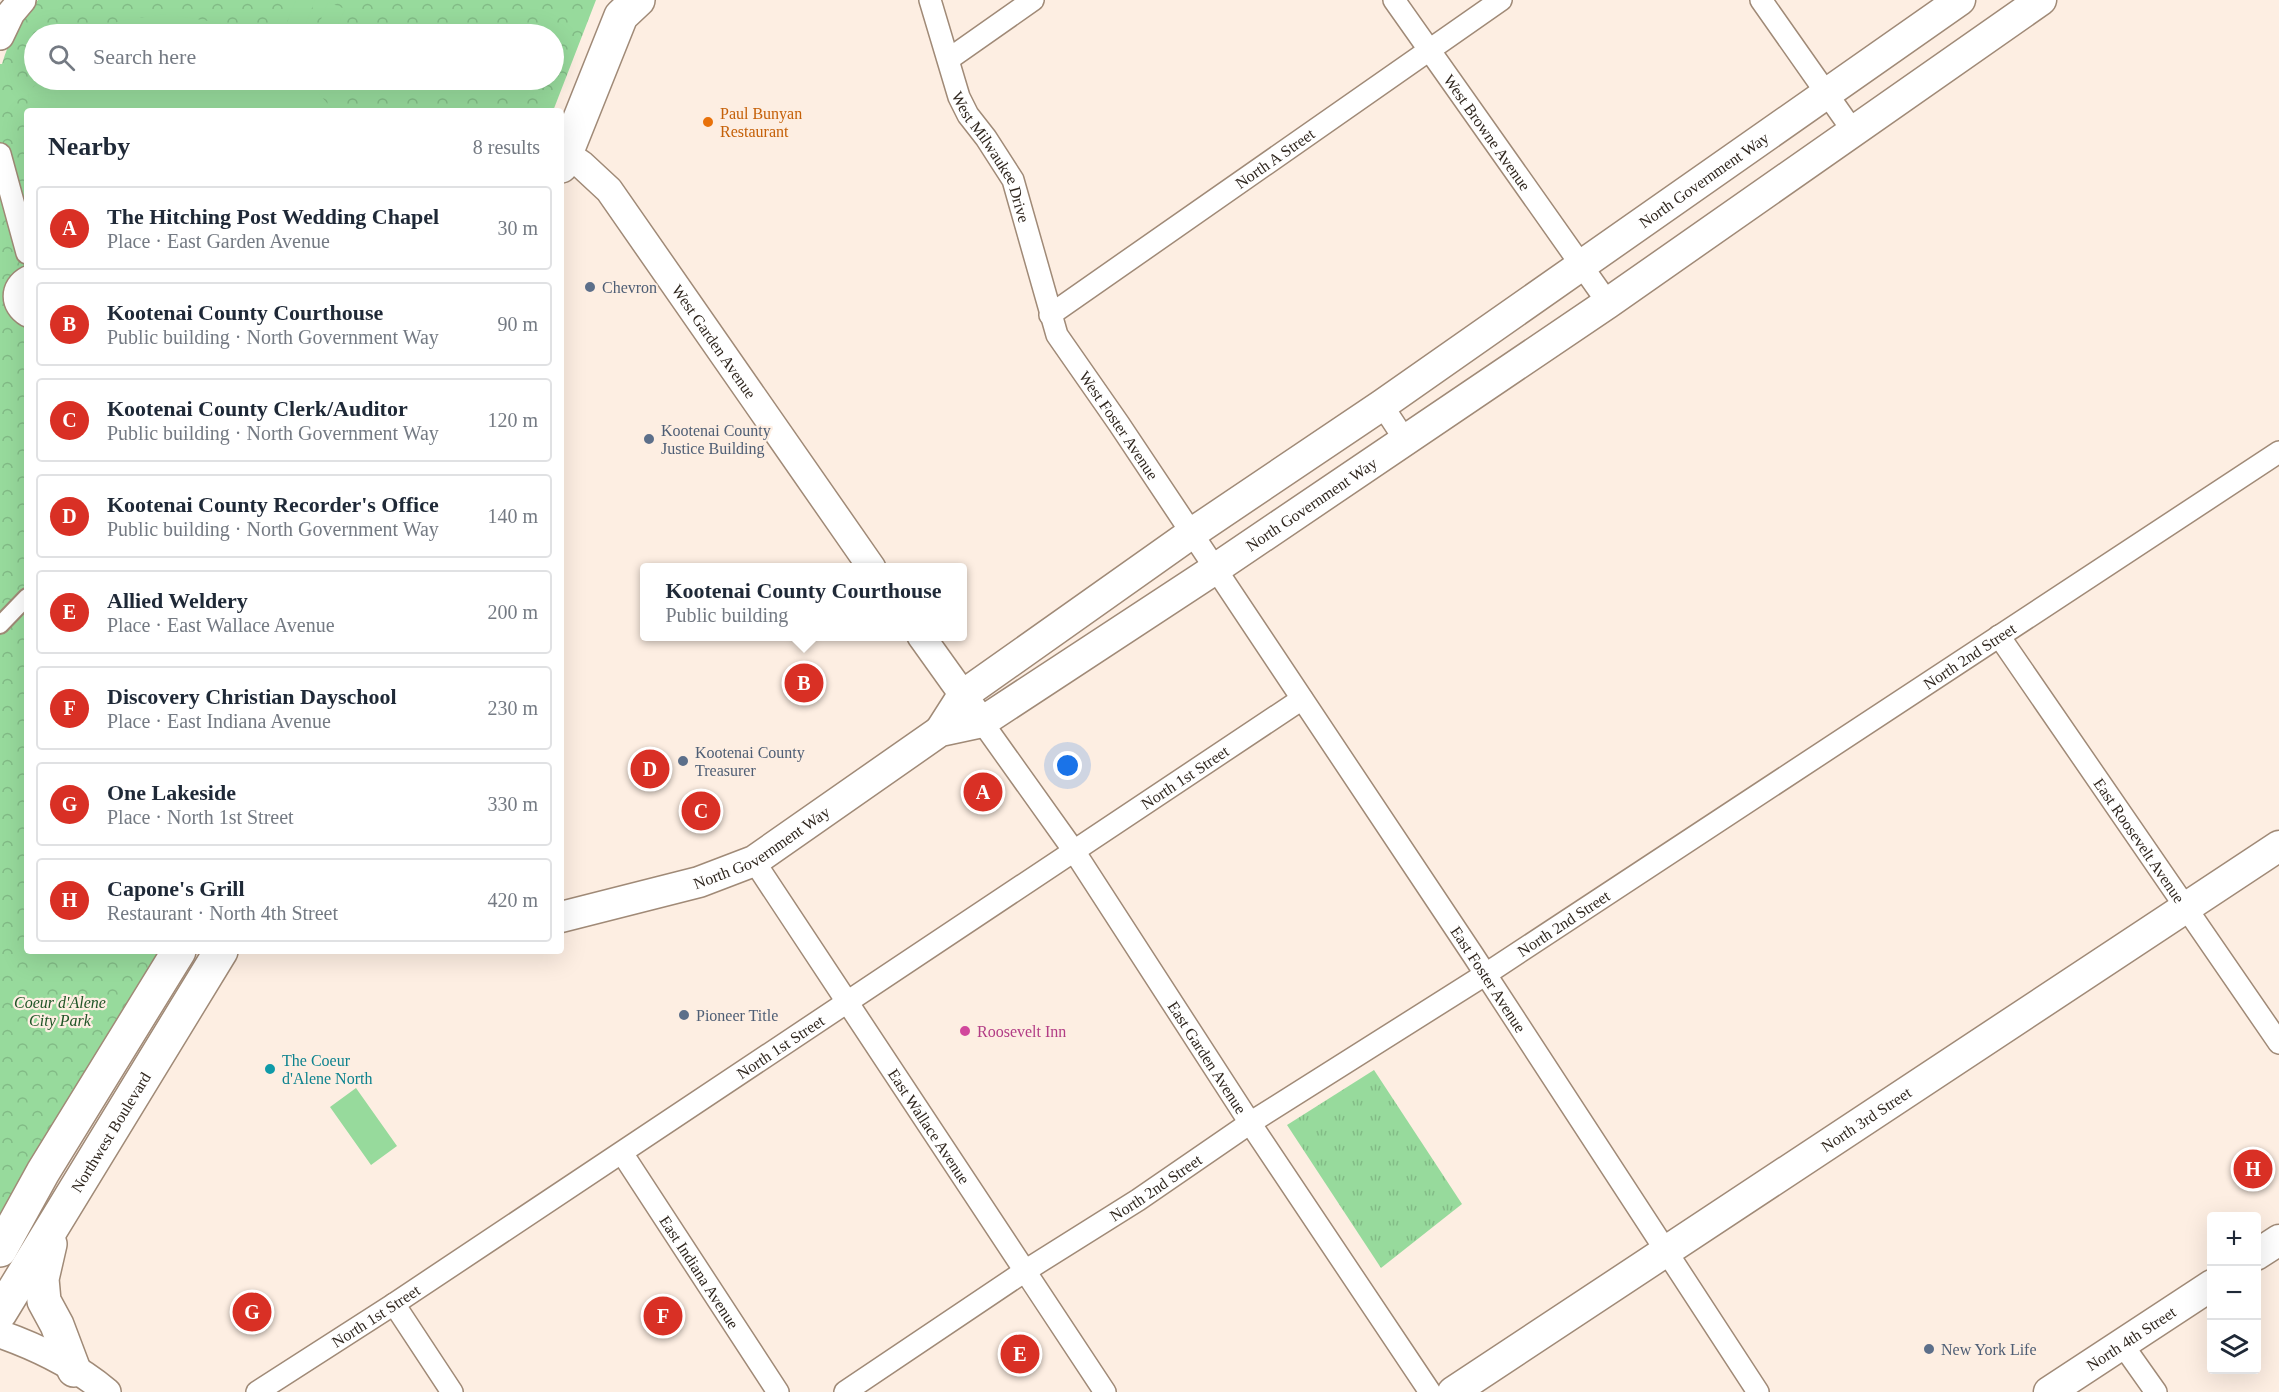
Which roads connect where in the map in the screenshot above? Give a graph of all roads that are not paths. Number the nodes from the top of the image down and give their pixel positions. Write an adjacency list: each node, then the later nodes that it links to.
1 (22, 0): 10 (street)
2 (930, 0): 12 (street, West Milwaukee Drive)
3 (1033, 0): 12 (street)
4 (1394, 0): 11 (street, West Browne Avenue)
5 (1501, 0): 11 (street, North A Street)
6 (1761, 0): 13 (street)
7 (1960, 0): 13 (main road, North Government Way)
8 (2041, 0): 14 (main road, North Government Way)
9 (627, 5): 16 (main road)
10 (0, 36)
11 (1429, 51): 19 (street, West Browne Avenue); 23 (street, North A Street)
12 (949, 59): 23 (street, West Milwaukee Drive)
13 (1826, 93): 14 (street); 19 (main road, North Government Way)
14 (1853, 131): 21 (main road, North Government Way)
15 (0, 154): 18 (street)
16 (564, 158)
17 (564, 160): 28 (street, West Garden Avenue)
18 (24, 242)
19 (1580, 266): 21 (street); 24 (main road, North Government Way)
20 (24, 279): 22 (street)
21 (1608, 303): 25 (main road, North Government Way)
22 (24, 313)
23 (1050, 315): 27 (street, West Foster Avenue)
24 (1382, 405): 25 (street); 27 (main road, North Government Way)
25 (1405, 440): 29 (main road, North Government Way)
26 (2279, 452): 32 (street, North 2nd Street)
27 (1192, 533): 29 (street); 34 (main road, North Government Way)
28 (869, 563)
29 (1215, 569): 35 (street, East Foster Avenue); 36 (main road, North Government Way)
30 (24, 600): 31 (street)
31 (0, 626)
32 (1999, 636): 41 (street, East Roosevelt Avenue); 45 (street, North 2nd Street)
33 (925, 641): 34 (street)
34 (963, 695): 36 (street); 37 (main road, North Government Way)
35 (1302, 699): 39 (street, North 1st Street); 45 (street, East Foster Avenue)
36 (982, 722): 37 (main road, North Government Way); 39 (street, East Garden Avenue)
37 (940, 731): 40 (main road, North Government Way)
38 (2279, 846): 41 (main road, North 3rd Street)
39 (1074, 851): 46 (street, North 1st Street); 48 (street, East Garden Avenue)
40 (754, 861): 42 (main road, North Government Way); 46 (street, East Wallace Avenue)
41 (2186, 908): 47 (street, East Roosevelt Avenue); 54 (main road, North 3rd Street)
42 (564, 916)
43 (177, 954): 52 (main road)
44 (219, 954): 50 (main road, Northwest Boulevard)
45 (1486, 974): 48 (street, North 2nd Street); 54 (street, East Foster Avenue)
46 (846, 1002): 49 (street, North 1st Street); 55 (street, East Wallace Avenue)
47 (2279, 1043)
48 (1250, 1123): 55 (street, North 2nd Street); 68 (street, East Garden Avenue)
49 (621, 1153): 57 (street, North 1st Street); 65 (street, East Indiana Avenue)
50 (60, 1214): 58 (main road, Northwest Boulevard); 61 (main road)
51 (2279, 1240): 53 (main road)
52 (0, 1250)
53 (2261, 1252)
54 (1667, 1253): 69 (main road, North 3rd Street); 70 (street, East Foster Avenue)
55 (1025, 1271): 66 (street, North 2nd Street); 67 (street, East Wallace Avenue)
56 (2207, 1288): 60 (main road, North 4th Street)
57 (394, 1304): 63 (street, North 1st Street); 64 (street)
58 (0, 1313)
59 (0, 1334): 61 (street)
60 (2122, 1344): 71 (main road, North 4th Street); 72 (street)
61 (74, 1370): 62 (street)
62 (107, 1392)
63 (257, 1392)
64 (452, 1392)
65 (778, 1392)
66 (845, 1392)
67 (1105, 1392)
68 (1430, 1392)
69 (1453, 1392)
70 (1758, 1392)
71 (2049, 1392)
72 (2156, 1392)

